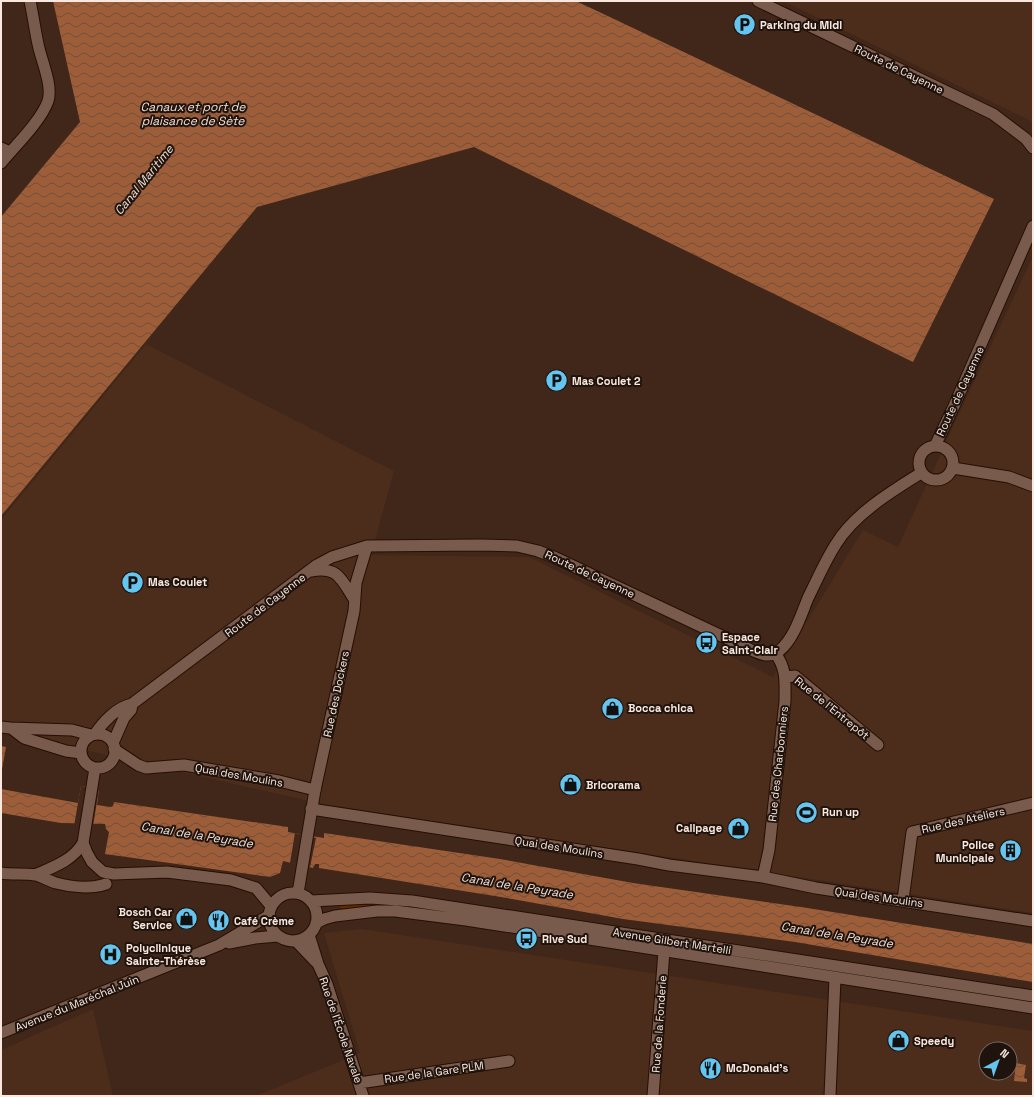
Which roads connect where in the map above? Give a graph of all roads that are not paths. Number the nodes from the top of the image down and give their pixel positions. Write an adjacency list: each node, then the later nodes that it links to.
1 (30, 1): 4 (street)
2 (758, 1): 3 (street, Route de Cayenne)
3 (1033, 148)
4 (5, 150): 5 (street)
5 (1, 163)
6 (1033, 226): 7 (street, Route de Cayenne)
7 (935, 446): 8 (street, Route de Cayenne); 9 (street, Route de Cayenne)
8 (953, 468): 9 (street); 10 (street)
9 (921, 473): 14 (street)
10 (1033, 486)
11 (367, 546): 12 (street, Route de Cayenne); 13 (street, Rue des Dockers); 14 (street, Route de Cayenne)
12 (309, 571): 13 (street); 16 (street, Route de Cayenne)
13 (354, 599): 23 (street, Rue des Dockers)
14 (776, 653): 15 (street, Rue des Charbonniers)
15 (785, 677): 19 (street, Rue de l'Entrepôt); 29 (street, Rue des Charbonniers)
16 (132, 704): 18 (street, Route de Cayenne); 20 (street, Route de Cayenne)
17 (6, 727): 18 (street); 21 (street)
18 (93, 735): 20 (street); 21 (street)
19 (878, 745)
20 (114, 746): 22 (street); 23 (street, Quai des Moulins)
21 (81, 753): 22 (street)
22 (95, 768): 26 (street)
23 (315, 790): 25 (street)
24 (1033, 803): 32 (street, Rue des Ateliers)
25 (311, 809): 29 (street, Quai des Moulins); 31 (street)
26 (83, 843): 28 (street); 34 (street)
27 (1, 873): 28 (street)
28 (35, 875): 30 (street)
29 (763, 877): 32 (street, Quai des Moulins)
30 (106, 884)
31 (298, 893): 33 (street); 34 (street)
32 (903, 900): 35 (street, Quai des Moulins)
33 (311, 901): 36 (street); 44 (street, Avenue Gilbert Martelli)
34 (270, 911): 38 (street); 40 (street)
35 (1033, 921)
36 (316, 923): 37 (street); 41 (street, Avenue Gilbert Martelli)
37 (309, 935): 39 (street); 42 (street, Rue de l'École Navale)
38 (278, 936): 39 (street); 40 (street)
39 (296, 941): 42 (street, Rue de l'École Navale)
40 (220, 945): 46 (street, Avenue du Maréchal Juin)
41 (664, 952): 43 (street, Avenue Gilbert Martelli); 50 (street, Rue de la Fonderie)
42 (318, 964): 48 (street, Rue de l'École Navale)
43 (835, 978): 45 (street, Avenue Gilbert Martelli); 51 (street)
44 (1033, 996)
45 (1033, 1008)
46 (1, 1033)
47 (509, 1061): 48 (street, Rue de la Gare PLM)
48 (359, 1083): 49 (street, Rue de l'École Navale)
49 (363, 1096)
50 (654, 1096)
51 (830, 1096)

